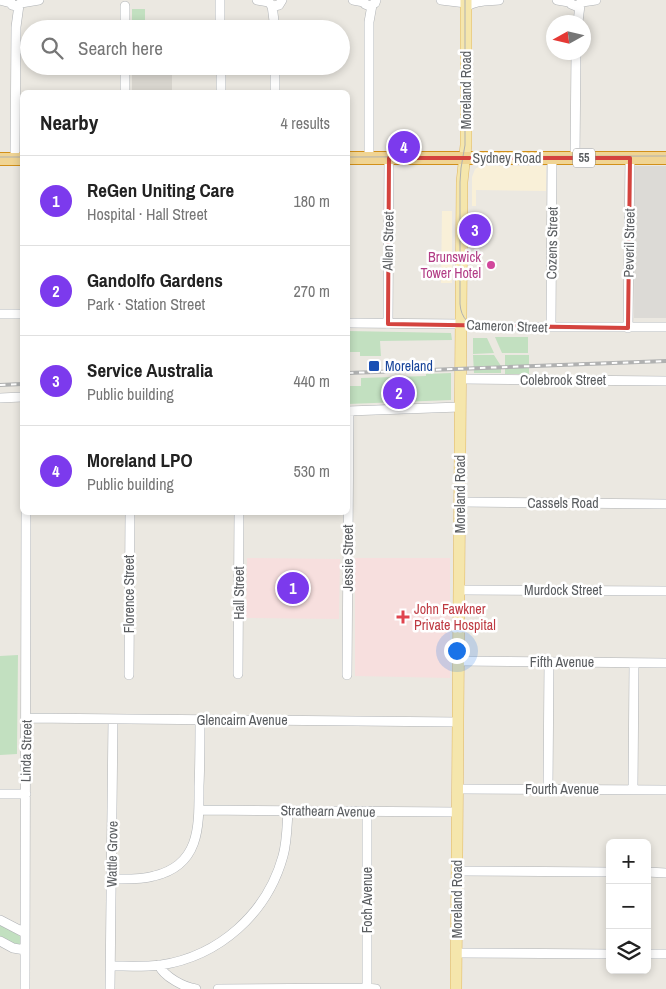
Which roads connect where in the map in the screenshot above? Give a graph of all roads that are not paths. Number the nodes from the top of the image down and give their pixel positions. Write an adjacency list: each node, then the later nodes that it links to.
1 (0, 0): 13 (street)
2 (39, 0): 13 (street)
3 (220, 0): 20 (street)
4 (257, 0): 14 (street)
5 (292, 0): 14 (street)
6 (353, 0): 11 (street)
7 (441, 0): 15 (street)
8 (499, 0): 15 (street)
9 (557, 0): 12 (street)
10 (596, 0): 12 (street)
11 (371, 2): 30 (street)
12 (576, 2): 17 (street); 18 (street)
13 (16, 3): 38 (street)
14 (275, 3): 21 (street)
15 (466, 3): 32 (main road, Moreland Road)
16 (125, 6): 19 (street)
17 (575, 15)
18 (577, 15)
19 (125, 20)
20 (220, 20)
21 (275, 20)
22 (576, 60): 34 (street)
23 (125, 75): 26 (street)
24 (221, 75): 27 (street)
25 (275, 75): 28 (street)
26 (125, 90)
27 (221, 90)
28 (275, 90)
29 (350, 158): 30 (highway, Sydney Road / 55)
30 (369, 158): 31 (highway, Sydney Road / 55)
31 (389, 158): 32 (highway, Sydney Road / 55); 42 (street, Allen Street)
32 (464, 158): 33 (highway, Sydney Road / 55); 43 (main road, Moreland Road)
33 (552, 158): 34 (highway, Sydney Road / 55); 44 (street, Cozens Street)
34 (575, 158): 35 (highway, Sydney Road / 55)
35 (630, 158): 36 (highway, Sydney Road / 55); 46 (street, Peveril Street)
36 (666, 158)
37 (0, 159): 38 (highway)
38 (19, 159)
39 (0, 314): 40 (street)
40 (20, 314)
41 (350, 323): 42 (street, Cameron Street)
42 (388, 324): 43 (street, Cameron Street)
43 (461, 324): 44 (street, Cameron Street); 47 (main road, Moreland Road)
44 (551, 327): 46 (street, Cameron Street)
45 (666, 327): 46 (street, Cameron Street)
46 (628, 328)
47 (461, 379): 48 (street, Colebrook Street); 51 (main road, Moreland Road)
48 (666, 380)
49 (20, 397): 50 (street)
50 (0, 398)
51 (460, 406): 52 (street); 53 (main road, Moreland Road)
52 (350, 411)
53 (460, 502): 54 (street, Cassels Road); 59 (main road, Moreland Road)
54 (666, 504)
55 (26, 515): 68 (street, Linda Street)
56 (130, 515): 66 (street, Florence Street)
57 (239, 515): 65 (street, Hall Street)
58 (348, 515): 67 (street, Jessie Street)
59 (459, 590): 60 (street, Murdock Street); 61 (main road, Moreland Road)
60 (666, 591)
61 (458, 662): 62 (street, Fifth Avenue); 71 (main road, Moreland Road)
62 (549, 662): 63 (street, Fifth Avenue); 73 (street)
63 (634, 663): 64 (street, Fifth Avenue); 74 (street)
64 (666, 663)
65 (238, 674)
66 (129, 675)
67 (347, 675)
68 (26, 718): 69 (street, Glencairn Avenue); 77 (street, Linda Street)
69 (113, 719): 70 (street, Glencairn Avenue); 86 (street, Wattle Grove)
70 (200, 720): 71 (street, Glencairn Avenue); 78 (street)
71 (458, 722): 72 (main road, Moreland Road)
72 (458, 788): 73 (street, Fourth Avenue); 81 (main road, Moreland Road)
73 (548, 789): 74 (street, Fourth Avenue)
74 (633, 790): 75 (street, Fourth Avenue)
75 (666, 790)
76 (0, 794): 77 (street)
77 (26, 794): 88 (street, Linda Street)
78 (199, 810): 79 (street, Strathearn Avenue); 86 (street)
79 (288, 811): 80 (street, Strathearn Avenue); 95 (street)
80 (368, 811): 81 (street, Strathearn Avenue); 97 (street, Foch Avenue)
81 (458, 812): 82 (main road, Moreland Road)
82 (457, 871): 83 (street); 91 (main road, Moreland Road)
83 (606, 872)
84 (651, 872): 85 (street)
85 (666, 872)
86 (111, 879): 96 (street, Wattle Grove)
87 (0, 920): 88 (street)
88 (25, 933): 90 (street, Linda Street)
89 (0, 941): 90 (street)
90 (25, 950): 98 (street, Linda Street)
91 (457, 953): 92 (street); 103 (main road, Moreland Road)
92 (606, 954)
93 (651, 954): 94 (street)
94 (666, 954)
95 (159, 965): 96 (street); 100 (street)
96 (111, 966): 99 (street, Wattle Grove)
97 (367, 988): 101 (street); 102 (street)
98 (25, 989)
99 (110, 989)
100 (196, 989)
101 (218, 989)
102 (376, 989)
103 (456, 989)

